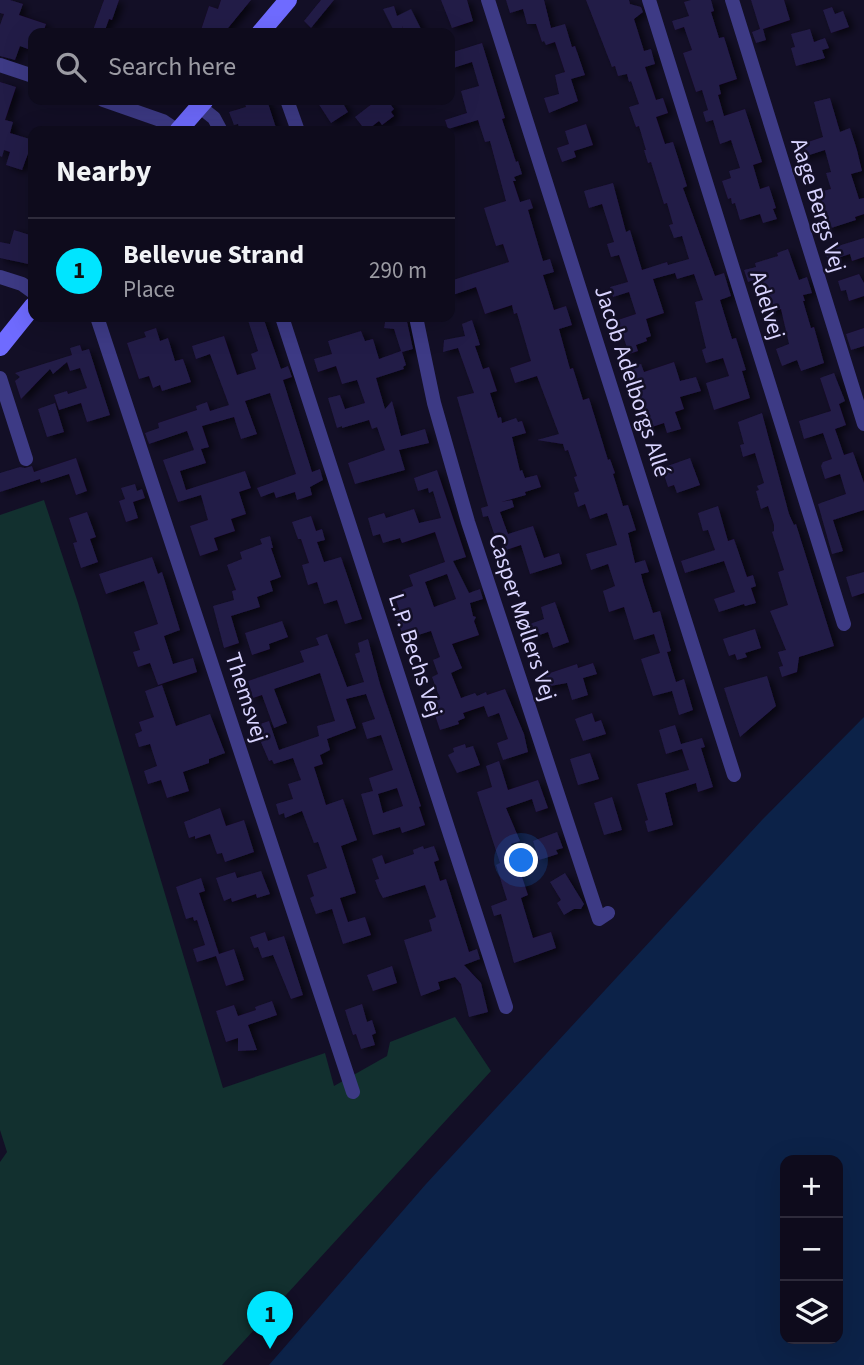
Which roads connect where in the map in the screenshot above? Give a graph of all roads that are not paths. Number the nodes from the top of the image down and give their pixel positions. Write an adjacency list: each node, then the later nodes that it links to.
1 (288, 0): 5 (street)
2 (488, 0): 27 (street, Jacob Adelborgs Allé)
3 (649, 0): 26 (street, Adelvej)
4 (732, 0): 24 (street, Aage Bergs Vej)
5 (264, 28)
6 (0, 65): 7 (street)
7 (28, 74)
8 (117, 105): 12 (street)
9 (200, 105): 13 (street)
10 (204, 105): 14 (street)
11 (289, 105): 15 (street)
12 (170, 126)
13 (182, 126)
14 (218, 126)
15 (296, 126)
16 (0, 277): 17 (street)
17 (28, 288)
18 (28, 312): 22 (street)
19 (99, 322): 30 (street, Themsvej)
20 (284, 322): 29 (street, L.P. Bechs Vej)
21 (417, 322): 28 (street, Casper Møllers Vej)
22 (0, 346)
23 (0, 378): 25 (street)
24 (864, 424)
25 (26, 459)
26 (844, 624)
27 (734, 775)
28 (608, 913)
29 (506, 1007)
30 (353, 1092)

